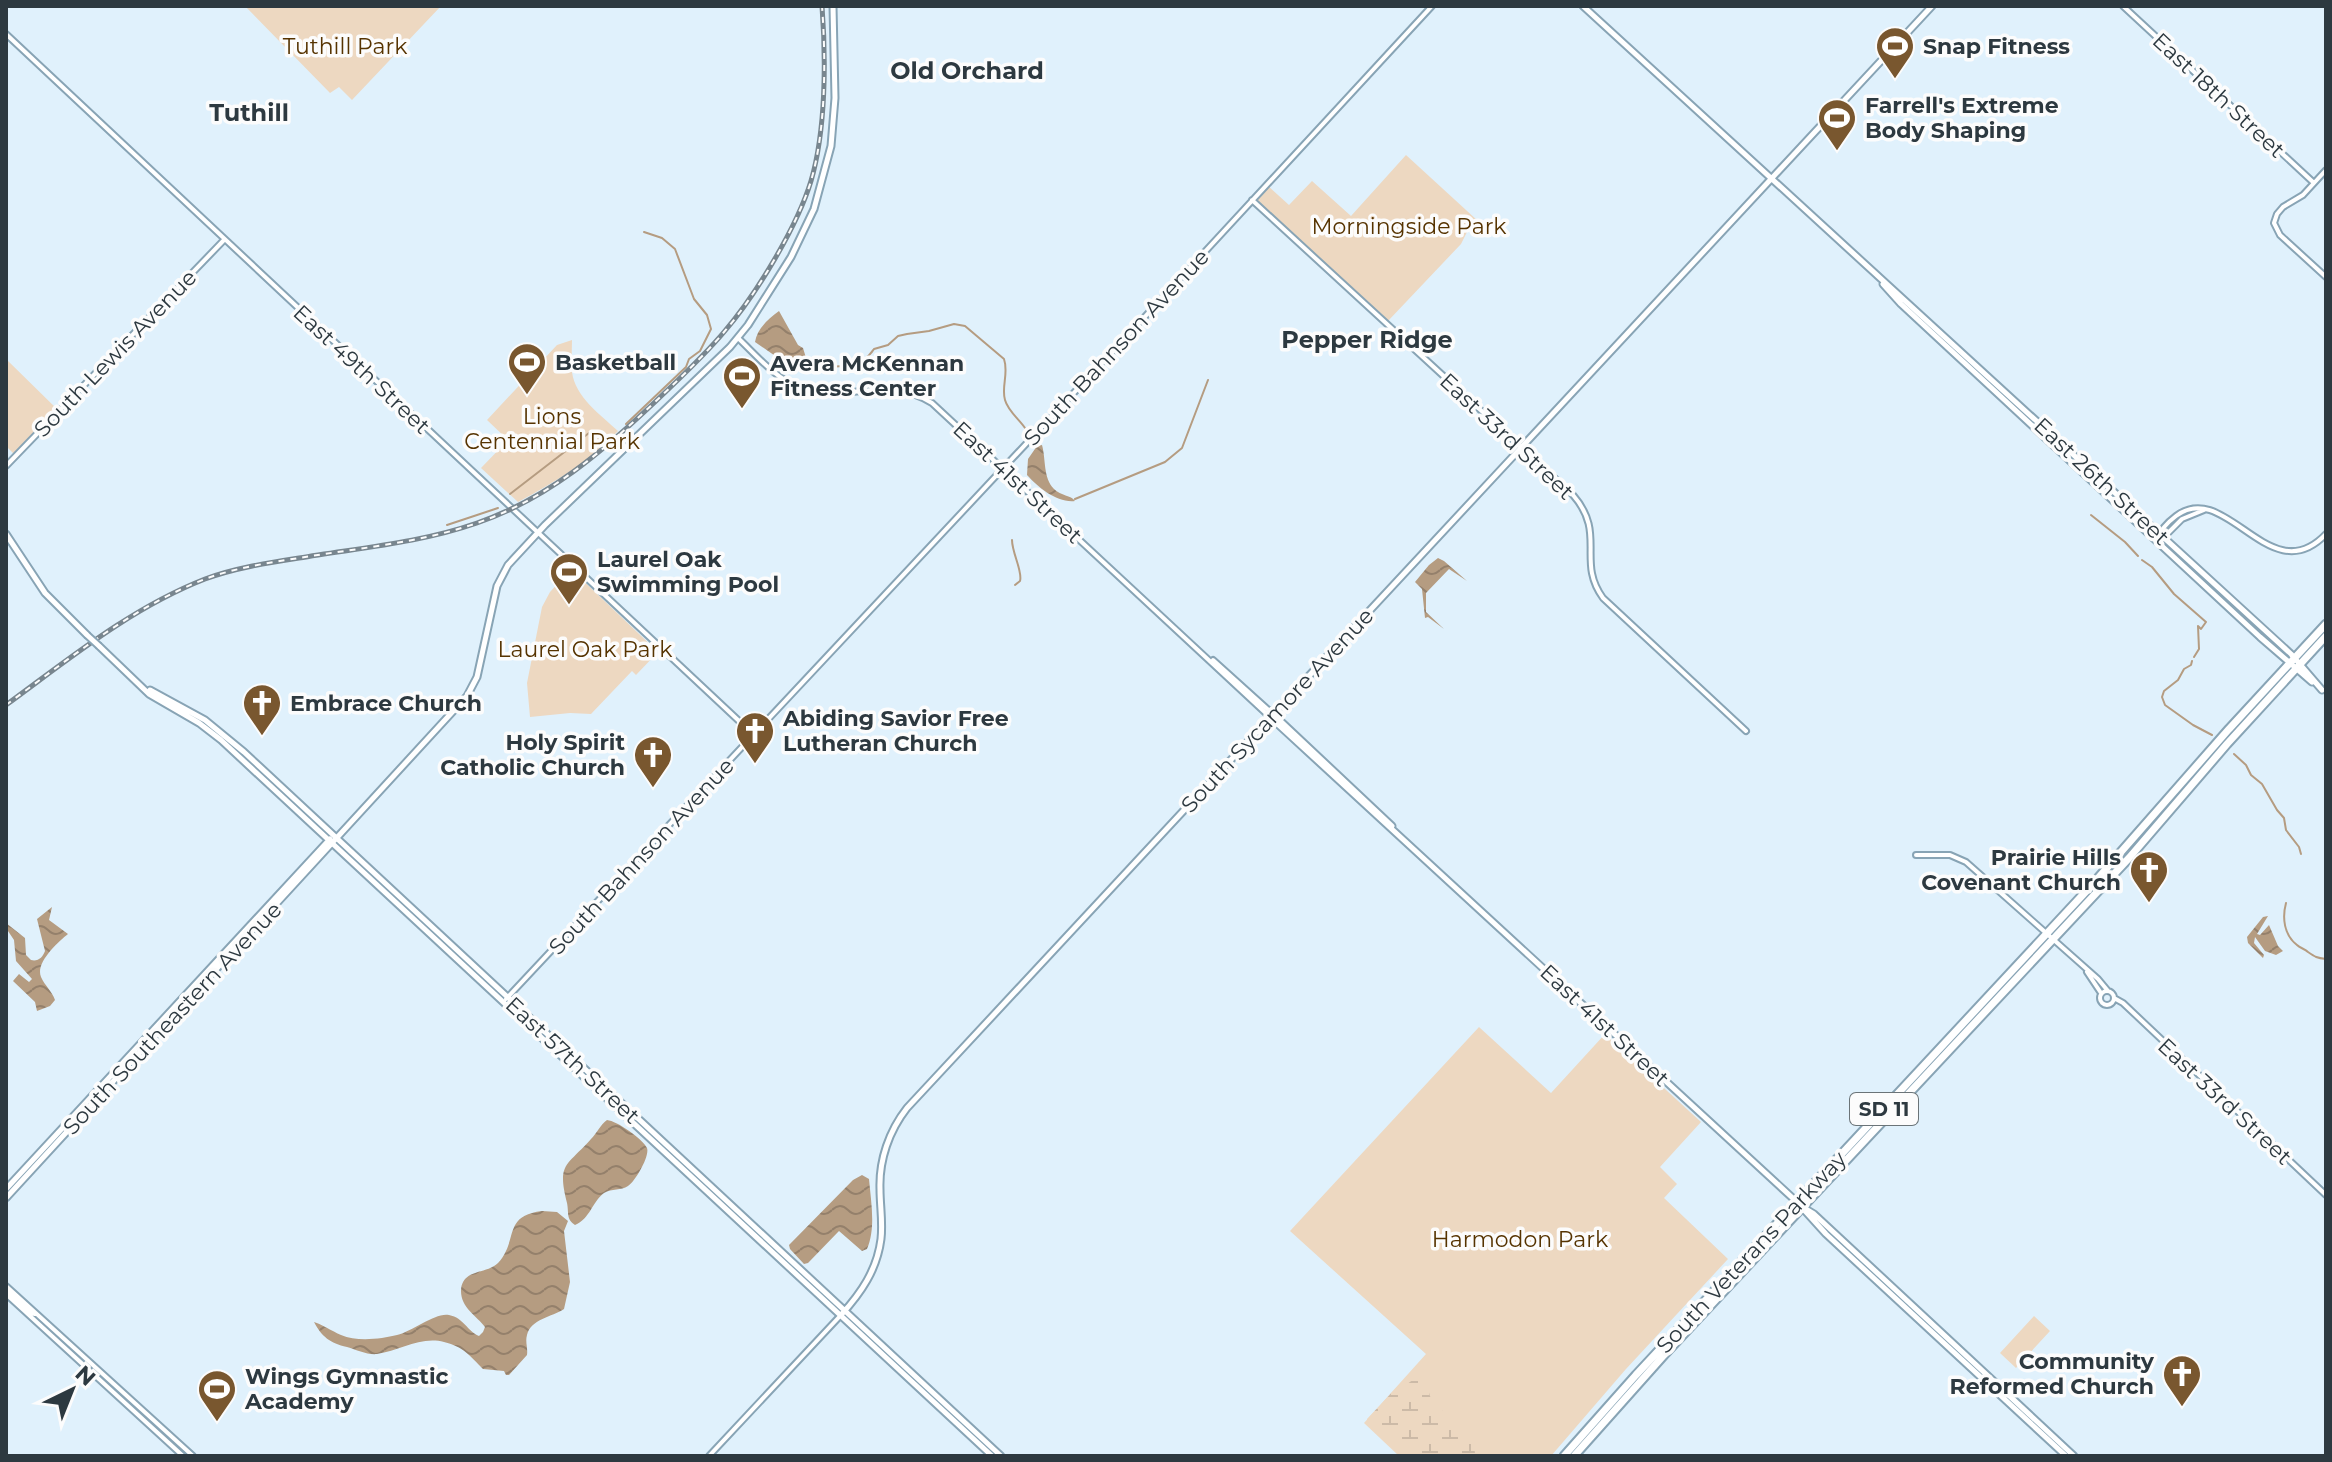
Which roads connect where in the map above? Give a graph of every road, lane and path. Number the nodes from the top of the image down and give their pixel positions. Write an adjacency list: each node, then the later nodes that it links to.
1 (833, 6): 13 (main road, South Southeastern Avenue)
2 (1432, 6): 10 (street, South Bahnson Avenue)
3 (1583, 6): 8 (main road, East 26th Street)
4 (1932, 6): 8 (main road, South Sycamore Avenue)
5 (2123, 6): 9 (street, East 18th Street)
6 (6, 34): 11 (street, East 49th Street)
7 (2326, 170): 9 (street)
8 (1771, 179): 14 (main road, South Sycamore Avenue); 20 (main road, East 26th Street)
9 (2314, 183): 12 (street)
10 (1252, 200): 14 (street, East 33rd Street); 16 (street, South Bahnson Avenue)
11 (224, 240): 15 (street, South Lewis Avenue); 17 (street, East 49th Street)
12 (2326, 277)
13 (738, 338): 16 (street, East 41st Street); 17 (main road, South Southeastern Avenue)
14 (1520, 447): 26 (main road, South Sycamore Avenue); 27 (street, East 33rd Street)
15 (6, 466)
16 (1003, 468): 26 (street, East 41st Street); 28 (street, South Bahnson Avenue)
17 (537, 533): 28 (street, East 49th Street); 31 (main road, South Southeastern Avenue)
18 (6, 534): 24 (main road, East 57th Street, bridge)
19 (2326, 534): 20 (street)
20 (2159, 537): 23 (main road, East 26th Street)
21 (2326, 624): 23 (highway, South Veterans Parkway / SD 11)
22 (2326, 636): 23 (highway, South Veterans Parkway / SD 11)
23 (2295, 664): 25 (main road, East 26th Street); 33 (highway, South Veterans Parkway / SD 11)
24 (135, 679): 29 (main road, East 57th Street); 30 (main road, East 57th Street)
25 (2324, 692)
26 (1272, 716): 42 (main road, East 41st Street); 44 (main road, South Sycamore Avenue)
27 (1746, 731)
28 (754, 735): 38 (street, South Bahnson Avenue)
29 (237, 755): 30 (main road); 31 (main road, East 57th Street)
30 (271, 777): 31 (main road, East 57th Street)
31 (332, 840): 38 (main road, East 57th Street); 39 (main road, South Southeastern Avenue); 41 (main road, South Southeastern Avenue)
32 (1916, 855): 33 (street, East 33rd Street)
33 (2050, 937): 34 (street, East 33rd Street); 42 (highway, South Veterans Parkway / SD 11)
34 (2087, 972): 35 (street, East 33rd Street); 36 (street, East 33rd Street)
35 (2108, 991): 36 (street); 37 (street, East 33rd Street)
36 (2101, 994): 37 (street, East 33rd Street)
37 (2113, 1000): 40 (street, East 33rd Street)
38 (505, 1001): 44 (main road, East 57th Street)
39 (6, 1189)
40 (2326, 1195)
41 (6, 1198)
42 (1800, 1205): 51 (highway, South Veterans Parkway / SD 11); 52 (highway, South Veterans Parkway / SD 11); 53 (main road, East 41st Street); 54 (main road, East 41st Street)
43 (6, 1291): 45 (street); 46 (street)
44 (843, 1313): 48 (street, South Sycamore Avenue); 49 (main road, East 57th Street); 50 (main road, East 57th Street)
45 (37, 1323): 46 (street); 47 (street)
46 (71, 1346): 47 (street)
47 (188, 1456)
48 (709, 1456)
49 (992, 1456)
50 (1001, 1456)
51 (1564, 1456)
52 (1574, 1456)
53 (2066, 1456)
54 (2074, 1456)

